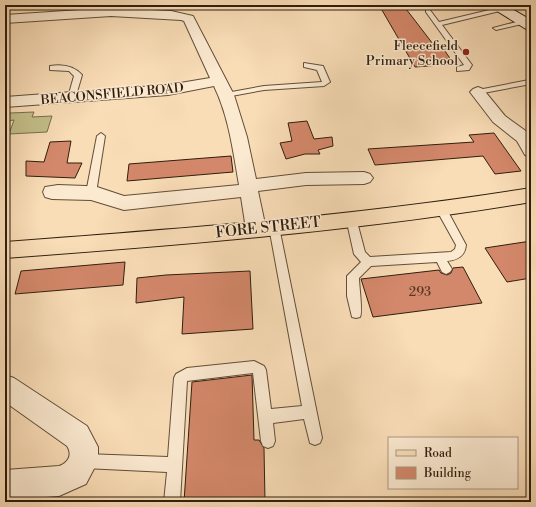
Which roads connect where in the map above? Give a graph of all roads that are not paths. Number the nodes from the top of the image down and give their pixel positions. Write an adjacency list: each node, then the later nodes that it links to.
1 (499, 7): 5 (lane); 6 (street)
2 (110, 8): 4 (street); 12 (street)
3 (428, 11): 5 (lane)
4 (5, 19)
5 (438, 24): 10 (lane)
6 (528, 24): 7 (lane)
7 (496, 28)
8 (307, 65): 12 (lane)
9 (53, 68): 14 (lane)
10 (460, 69)
11 (529, 82): 13 (lane)
12 (222, 88): 14 (street, BEACONSFIELD ROAD); 19 (street)
13 (478, 92): 17 (street)
14 (72, 97): 15 (street, BEACONSFIELD ROAD)
15 (5, 102)
16 (101, 136): 21 (lane)
17 (531, 151)
18 (364, 178): 19 (street)
19 (249, 188): 21 (street); 25 (street)
20 (52, 192): 21 (street)
21 (91, 193)
22 (531, 196): 23 (main road, FORE STREET)
23 (441, 209): 24 (main road, FORE STREET); 27 (lane)
24 (351, 218): 25 (main road, FORE STREET); 28 (lane)
25 (265, 228): 26 (main road, FORE STREET); 32 (lane)
26 (5, 250)
27 (440, 257): 28 (lane); 29 (lane)
28 (368, 262): 30 (lane)
29 (446, 269)
30 (356, 313)
31 (5, 387): 36 (street)
32 (309, 412): 33 (lane); 34 (lane)
33 (265, 417): 35 (lane); 37 (lane)
34 (315, 438)
35 (268, 441)
36 (84, 461): 37 (lane); 38 (street)
37 (175, 464): 39 (lane)
38 (5, 485)
39 (172, 502)

